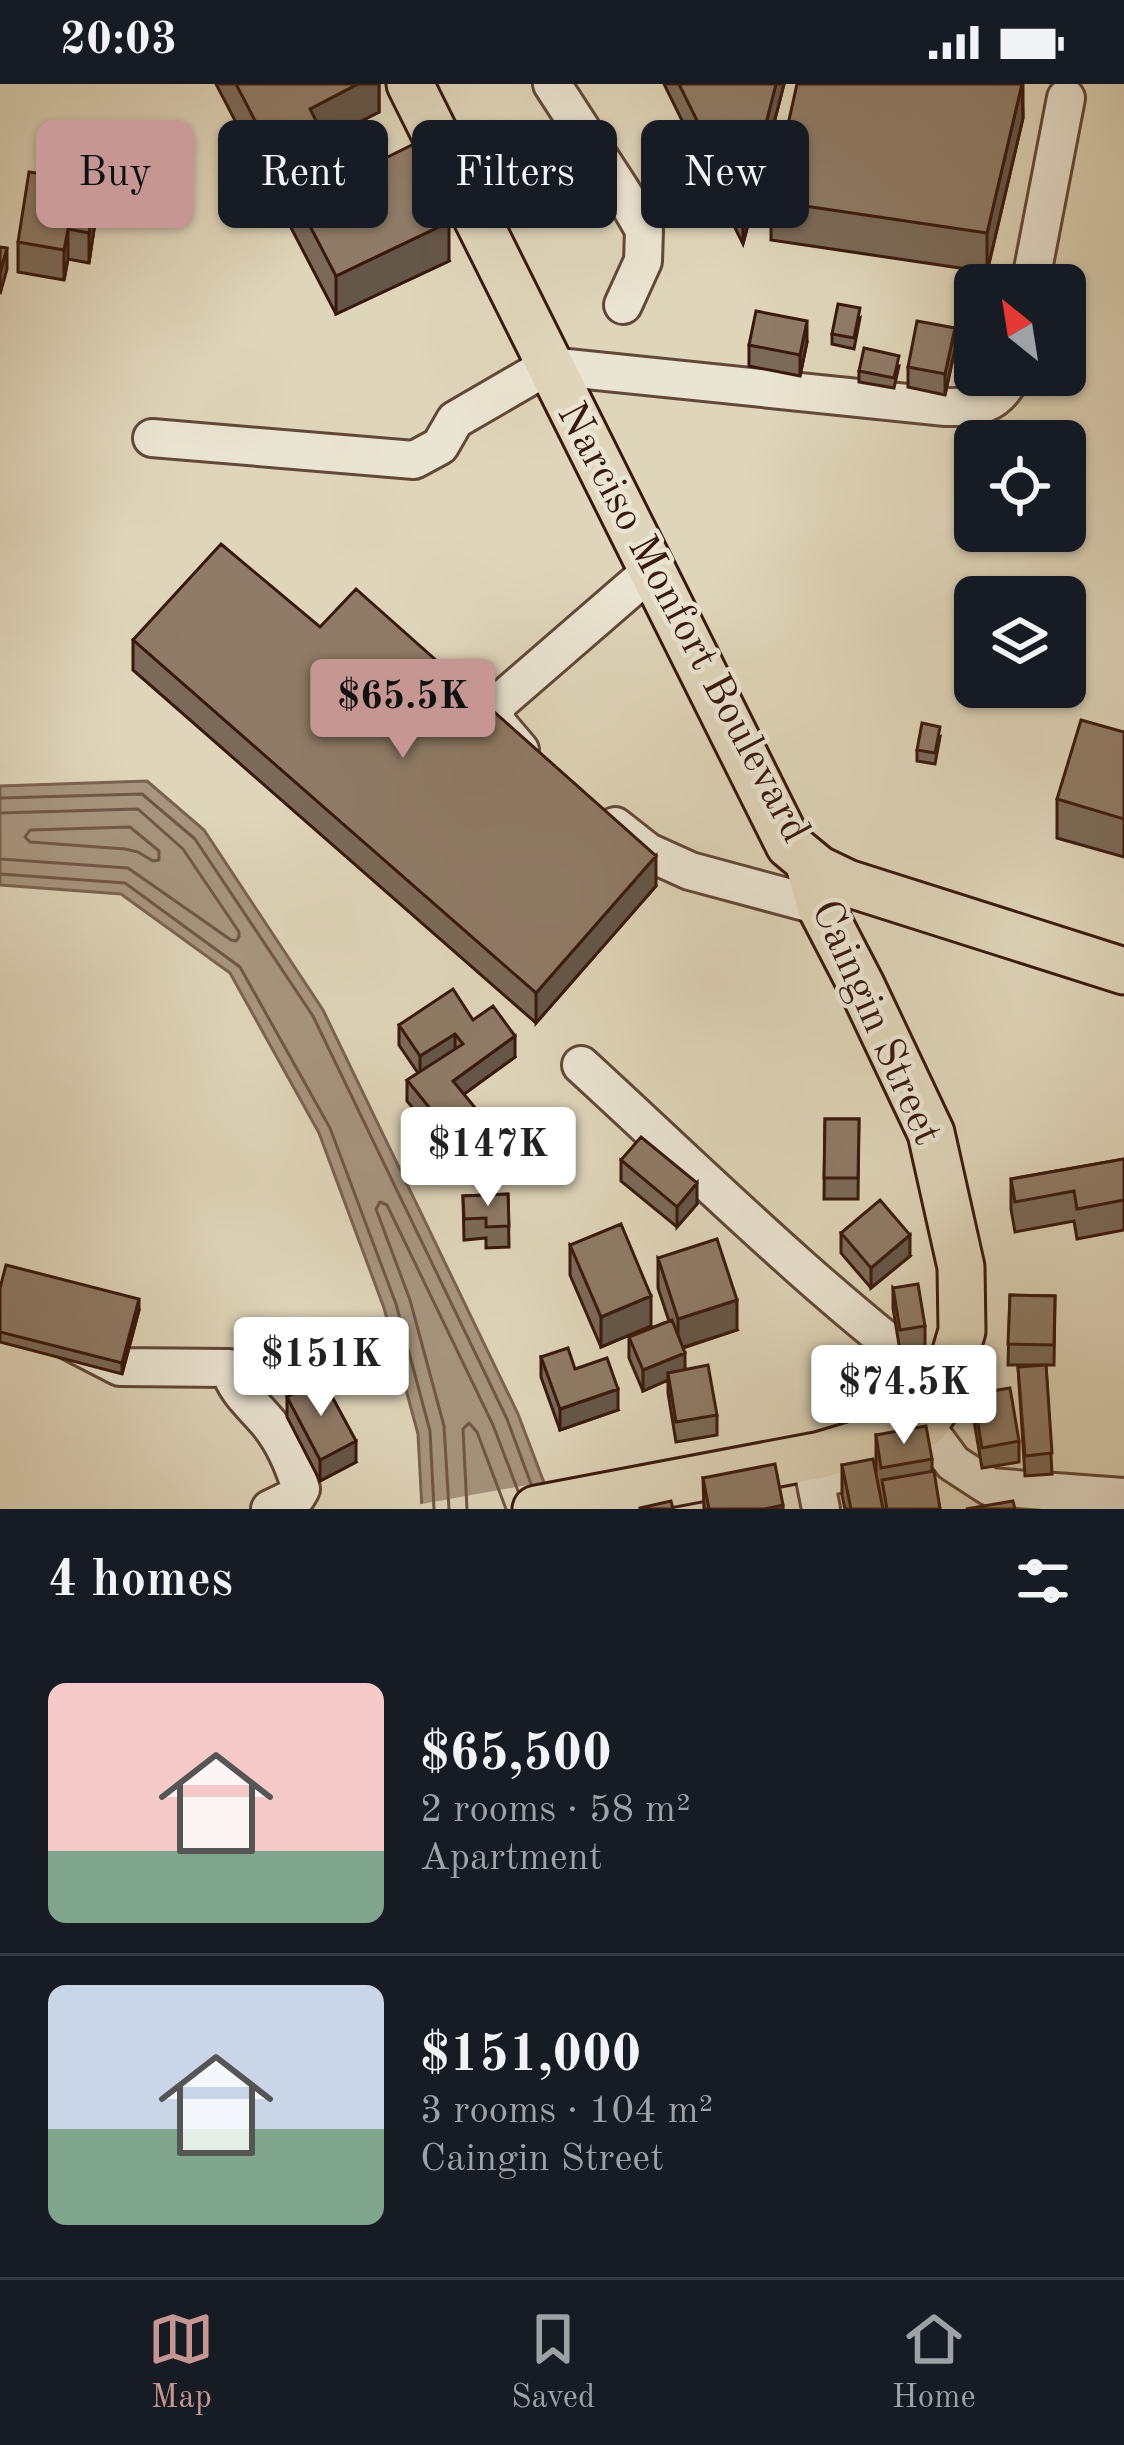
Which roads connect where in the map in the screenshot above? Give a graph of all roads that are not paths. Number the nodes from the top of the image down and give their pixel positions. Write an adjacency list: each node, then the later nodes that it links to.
1 (410, 84): 6 (main road, Narciso Monfort Boulevard)
2 (552, 84): 5 (street)
3 (1066, 98): 4 (street)
4 (1034, 264)
5 (623, 304)
6 (548, 366): 7 (street); 8 (street); 9 (main road, Narciso Monfort Boulevard)
7 (999, 396)
8 (152, 438)
9 (652, 570): 11 (street); 14 (main road, Narciso Monfort Boulevard)
10 (458, 682): 11 (street)
11 (495, 706): 12 (street)
12 (545, 770)
13 (597, 811): 15 (street)
14 (808, 861): 15 (main road, Caingin Street); 16 (main road, Narciso Monfort Boulevard)
15 (820, 906): 19 (main road, Caingin Street)
16 (1124, 970)
17 (581, 1065): 19 (street)
18 (0, 1305): 22 (street)
19 (938, 1421): 21 (street); 23 (main road); 24 (street)
20 (1124, 1497): 21 (street)
21 (1043, 1500)
22 (270, 1509)
23 (536, 1509)
24 (821, 1509)

